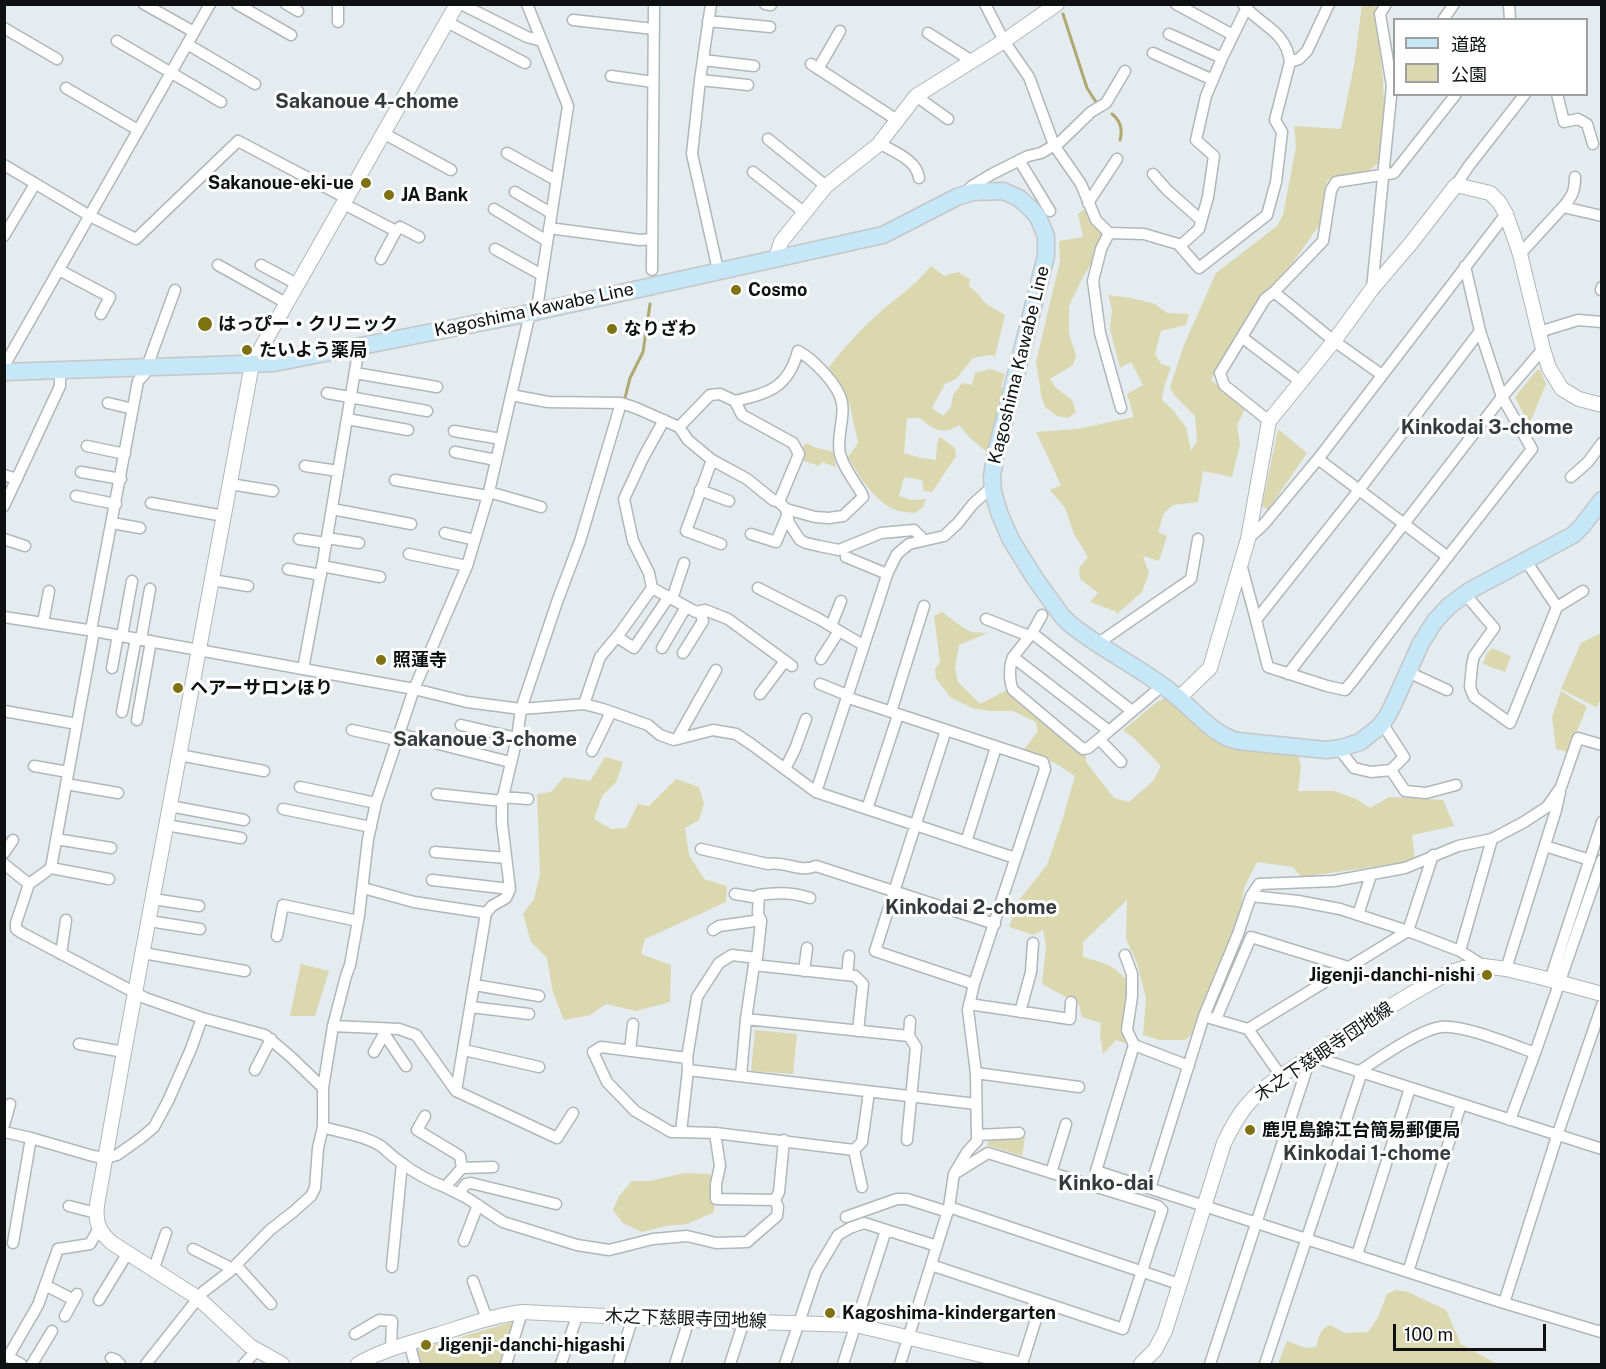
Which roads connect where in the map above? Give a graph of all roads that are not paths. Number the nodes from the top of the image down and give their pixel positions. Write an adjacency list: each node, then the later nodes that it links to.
1 (144, 4): 29 (street)
2 (210, 4): 29 (street)
3 (237, 4): 32 (street)
4 (286, 4): 19 (street)
5 (338, 4): 23 (street)
6 (527, 4): 35 (street)
7 (654, 4): 27 (street)
8 (711, 4): 22 (street)
9 (765, 4): 17 (street)
10 (985, 4): 36 (street)
11 (1057, 4): 36 (street)
12 (1176, 4): 33 (street)
13 (1329, 4): 43 (street)
14 (1386, 4): 53 (street)
15 (1454, 4): 20 (street)
16 (455, 5): 24 (street); 35 (street)
17 (771, 5)
18 (1245, 7): 33 (street); 43 (street)
19 (297, 11)
20 (1444, 18)
21 (573, 20): 27 (street)
22 (708, 21): 25 (street); 41 (street)
23 (338, 22)
24 (447, 22): 44 (street); 64 (street)
25 (770, 27)
26 (4, 28): 40 (street)
27 (654, 29): 51 (street)
28 (840, 31): 62 (street)
29 (194, 32): 37 (street)
30 (928, 33): 42 (street)
31 (1169, 34): 39 (street)
32 (291, 35)
33 (1233, 35): 39 (street)
34 (117, 41): 47 (street)
35 (542, 41): 79 (street)
36 (1004, 41): 42 (street); 68 (street)
37 (187, 44): 47 (street); 52 (street)
38 (1154, 53): 50 (street)
39 (1222, 58): 50 (street)
40 (57, 59)
41 (703, 60): 45 (street); 49 (street)
42 (972, 61): 56 (street)
43 (1290, 62): 103 (street)
44 (525, 63)
45 (754, 66)
46 (1125, 71): 68 (street)
47 (172, 72): 60 (street); 63 (street)
48 (611, 76): 51 (street)
49 (700, 80): 54 (street); 113 (street)
50 (1213, 80): 95 (street)
51 (653, 82): 101 (street)
52 (255, 84)
53 (1393, 84): 76 (street)
54 (748, 86)
55 (66, 88): 63 (street)
56 (916, 96): 61 (street); 62 (street)
57 (1453, 96): 76 (street)
58 (1523, 96): 81 (street)
59 (1558, 96): 67 (street)
60 (221, 102)
61 (948, 119)
62 (897, 120): 66 (street)
63 (138, 130): 93 (street)
64 (383, 133): 73 (street); 85 (street)
65 (768, 139): 82 (street)
66 (879, 143): 78 (street); 82 (street)
67 (1593, 144)
68 (1054, 146): 71 (street); 86 (street)
69 (507, 153): 79 (street)
70 (1117, 159): 86 (street)
71 (1019, 160): 84 (street); 89 (street)
72 (4, 165): 80 (street)
73 (451, 170)
74 (753, 172): 91 (street)
75 (1154, 174): 95 (street)
76 (1382, 176): 116 (street); 118 (street)
77 (1575, 177): 87 (street)
78 (919, 178)
79 (556, 180): 90 (street)
80 (35, 184): 93 (street); 99 (street)
81 (1456, 185): 92 (street); 116 (street)
82 (826, 186): 91 (street)
83 (515, 192): 90 (street)
84 (963, 196): 106 (main road, Kagoshima Kawabe Line); 172 (main road, Kagoshima Kawabe Line)
85 (344, 200): 93 (street); 97 (street); 115 (street)
86 (1088, 202): 98 (street)
87 (1563, 207): 94 (street); 105 (street)
88 (494, 209): 102 (street)
89 (1050, 211)
90 (551, 213): 96 (street)
91 (805, 213): 106 (street)
92 (1506, 213): 105 (street); 110 (street)
93 (90, 216): 111 (street)
94 (1602, 216)
95 (1201, 220): 103 (street)
96 (549, 228): 101 (street); 102 (street)
97 (396, 231): 100 (street); 107 (street)
98 (1108, 233): 103 (street); 146 (street)
99 (4, 236)
100 (419, 237)
101 (651, 239): 112 (street)
102 (547, 241): 114 (street)
103 (1180, 246)
104 (495, 249): 114 (street)
105 (1520, 254): 124 (street)
106 (776, 258): 113 (main road, Kagoshima Kawabe Line)
107 (381, 260)
108 (218, 265): 119 (street)
109 (261, 265): 115 (street)
110 (1465, 266): 123 (street); 135 (street)
111 (59, 270): 121 (street); 130 (street)
112 (652, 270)
113 (718, 270): 120 (main road, Kagoshima Kawabe Line)
114 (542, 275): 120 (street)
115 (297, 284): 119 (street)
116 (1371, 289): 126 (street)
117 (176, 290): 131 (street)
118 (1274, 292): 125 (street); 126 (street)
119 (286, 303): 129 (street)
120 (530, 313): 127 (main road, Kagoshima Kawabe Line); 139 (street)
121 (100, 314)
122 (1602, 322): 124 (street)
123 (1480, 331): 141 (street); 174 (street)
124 (1539, 332): 128 (street)
125 (1242, 338): 136 (street); 151 (street)
126 (1334, 340): 135 (street); 136 (street)
127 (359, 347): 129 (main road, Kagoshima Kawabe Line); 134 (street)
128 (1543, 349): 141 (street); 145 (street)
129 (252, 364): 131 (main road, Kagoshima Kawabe Line); 171 (street)
130 (4, 366)
131 (146, 368): 132 (main road, Kagoshima Kawabe Line); 147 (street)
132 (60, 370): 133 (main road, Kagoshima Kawabe Line); 168 (street)
133 (4, 372)
134 (355, 373): 137 (street); 140 (street)
135 (1382, 375): 160 (street)
136 (1301, 382): 151 (street)
137 (437, 387)
138 (327, 393): 140 (street)
139 (511, 395): 144 (street); 155 (street)
140 (351, 397): 148 (street); 149 (street)
141 (1502, 397): 189 (street); 204 (street)
142 (735, 401): 152 (street); 185 (street); 185 (street)
143 (108, 403): 147 (street)
144 (621, 403): 150 (street); 260 (street)
145 (1602, 405)
146 (1120, 408)
147 (134, 409): 159 (street)
148 (427, 411)
149 (347, 419): 153 (street); 164 (street)
150 (664, 420): 152 (street); 217 (street)
151 (1269, 421): 196 (street)
152 (679, 427): 162 (street)
153 (408, 430)
154 (454, 431): 155 (street)
155 (501, 439): 161 (street)
156 (1602, 442): 167 (street)
157 (87, 446): 159 (street)
158 (454, 452): 161 (street)
159 (125, 454): 169 (street)
160 (1318, 459): 174 (street); 196 (street)
161 (496, 460): 176 (street)
162 (712, 460): 173 (street); 185 (street)
163 (305, 466): 164 (street)
164 (338, 471): 184 (street)
165 (81, 472): 169 (street)
166 (4, 475): 168 (street)
167 (1570, 477)
168 (17, 479): 181 (street)
169 (121, 479): 180 (street)
170 (395, 480): 176 (street)
171 (230, 484): 175 (street); 186 (street)
172 (993, 486): 199 (street); 240 (main road, Kagoshima Kawabe Line)
173 (700, 490): 178 (street); 201 (street)
174 (1359, 490): 189 (street); 232 (street)
175 (273, 491)
176 (489, 494): 182 (street); 198 (street)
177 (76, 496): 180 (street)
178 (729, 501)
179 (151, 503): 186 (street)
180 (116, 504): 187 (street)
181 (4, 506)
182 (541, 507)
183 (1600, 507): 206 (main road, Kagoshima Kawabe Line)
184 (332, 509): 188 (street); 197 (street)
185 (784, 509): 192 (street); 199 (street)
186 (224, 516): 214 (street)
187 (112, 523): 190 (street); 235 (street)
188 (411, 524)
189 (1404, 524): 204 (street); 251 (street)
190 (140, 528)
191 (445, 533): 198 (street)
192 (751, 534)
193 (4, 539): 202 (street)
194 (299, 539): 197 (street)
195 (1198, 539): 240 (street)
196 (1248, 539): 208 (street)
197 (327, 540): 200 (street); 211 (street)
198 (475, 540): 209 (street)
199 (924, 540): 212 (street)
200 (359, 543)
201 (720, 544)
202 (26, 546)
203 (409, 554): 209 (street)
204 (1448, 556): 251 (street)
205 (846, 557): 212 (street)
206 (1526, 561): 222 (main road, Kagoshima Kawabe Line); 227 (street)
207 (684, 563): 223 (street)
208 (1241, 564): 232 (street); 258 (street)
209 (467, 566): 254 (street)
210 (288, 569): 211 (street)
211 (321, 570): 213 (street); 248 (street)
212 (887, 574): 241 (street)
213 (380, 577)
214 (212, 580): 216 (street); 243 (street)
215 (132, 582): 236 (street)
216 (248, 586)
217 (652, 588): 223 (street); 238 (street)
218 (759, 588): 234 (street)
219 (150, 589): 239 (street)
220 (49, 591): 233 (street)
221 (1583, 591): 227 (street)
222 (1465, 594): 227 (street); 250 (main road, Kagoshima Kawabe Line)
223 (670, 598): 226 (street); 238 (street)
224 (841, 601): 234 (street)
225 (924, 606): 265 (street)
226 (686, 607): 228 (street); 242 (street)
227 (1557, 607)
228 (700, 611): 244 (street); 256 (street)
229 (1042, 615): 237 (street)
230 (4, 617): 233 (street)
231 (986, 619): 237 (street)
232 (1257, 620): 251 (street)
233 (43, 623): 235 (street)
234 (835, 629): 241 (street); 246 (street)
235 (93, 630): 236 (street); 269 (street)
236 (120, 635): 239 (street); 247 (street)
237 (1031, 635): 245 (street); 262 (street)
238 (617, 637): 259 (street)
239 (143, 640): 243 (street); 263 (street); 267 (street)
240 (1097, 644): 253 (main road, Kagoshima Kawabe Line)
241 (863, 645): 257 (street)
242 (662, 648)
243 (199, 650): 248 (street); 282 (street)
244 (683, 653)
245 (1013, 657): 273 (street); 277 (street)
246 (821, 659)
247 (112, 668)
248 (303, 669): 254 (street)
249 (716, 670): 276 (street)
250 (1408, 672): 255 (street); 268 (main road, Kagoshima Kawabe Line)
251 (1288, 674)
252 (820, 684): 257 (street)
253 (1162, 686): 258 (main road, Kagoshima Kawabe Line); 262 (street)
254 (414, 689): 260 (street); 274 (street)
255 (1447, 690)
256 (760, 694)
257 (847, 696): 265 (street); 294 (street)
258 (1179, 698): 280 (main road, Kagoshima Kawabe Line)
259 (584, 705): 260 (street); 264 (street)
260 (521, 709): 275 (street)
261 (4, 711): 269 (street)
262 (1132, 711): 273 (street)
263 (122, 712)
264 (611, 712): 276 (street); 281 (street)
265 (894, 713): 272 (street); 302 (street)
266 (806, 719): 286 (street)
267 (137, 720)
268 (1382, 723): 280 (main road, Kagoshima Kawabe Line); 287 (street)
269 (77, 724): 289 (street)
270 (461, 725): 275 (street)
271 (352, 730): 274 (street)
272 (946, 730): 279 (street); 306 (street)
273 (1109, 731): 277 (street)
274 (398, 737): 283 (street); 299 (street)
275 (517, 738): 283 (street)
276 (677, 739): 286 (street)
277 (1099, 739): 284 (street)
278 (1602, 745): 293 (street)
279 (996, 747): 312 (street); 320 (street)
280 (1339, 749): 287 (street)
281 (592, 751)
282 (179, 755): 288 (street); 300 (street)
283 (510, 762): 297 (street)
284 (1120, 762)
285 (34, 766): 289 (street)
286 (785, 769): 294 (street)
287 (1391, 770): 291 (street)
288 (264, 771)
289 (68, 772): 290 (street)
290 (66, 784): 295 (street); 309 (street)
291 (1456, 785)
292 (300, 787): 299 (street)
293 (1561, 787): 310 (street); 313 (street)
294 (816, 792): 302 (street)
295 (118, 793)
296 (437, 794): 297 (street)
297 (502, 799): 298 (street); 319 (street)
298 (528, 799)
299 (376, 802): 307 (street)
300 (170, 806): 303 (street); 305 (street)
301 (283, 809): 307 (street)
302 (867, 810): 306 (street)
303 (244, 820)
304 (1602, 822): 321 (street)
305 (166, 825): 308 (street); 336 (street)
306 (916, 826): 312 (street); 331 (street)
307 (371, 827): 329 (street)
308 (241, 838)
309 (56, 839): 314 (street); 324 (street)
310 (1492, 839): 318 (street); 351 (street)
311 (13, 840): 317 (street)
312 (966, 842): 320 (street)
313 (1545, 846): 321 (street); 359 (street)
314 (111, 848)
315 (700, 849): 331 (street)
316 (435, 852): 319 (street)
317 (4, 853)
318 (1433, 855): 325 (street); 347 (street)
319 (506, 858): 330 (street)
320 (1015, 858): 344 (street)
321 (1590, 860): 363 (street)
322 (1602, 860): 363 (street)
323 (4, 864): 328 (street)
324 (51, 868): 326 (street); 328 (street)
325 (1371, 874): 333 (street); 339 (street)
326 (109, 879)
327 (432, 880): 330 (street)
328 (29, 884): 353 (street)
329 (363, 888): 338 (street); 343 (street)
330 (510, 889): 338 (street)
331 (895, 891): 344 (street); 364 (street)
332 (735, 894): 334 (street)
333 (1251, 896): 339 (street); 375 (street)
334 (759, 898): 335 (street); 341 (street)
335 (810, 898)
336 (153, 899): 337 (street); 342 (street)
337 (199, 906)
338 (486, 913): 365 (street)
339 (1358, 915): 347 (street)
340 (66, 920): 353 (street)
341 (760, 920): 346 (street); 356 (street)
342 (148, 921): 345 (street); 352 (street)
343 (358, 921): 348 (street); 381 (street)
344 (995, 924): 364 (street)
345 (200, 929)
346 (713, 930)
347 (1408, 931): 351 (street); 358 (street)
348 (277, 936)
349 (1033, 943): 373 (street)
350 (807, 948): 361 (street)
351 (1460, 951): 357 (street)
352 (142, 952): 360 (street); 366 (street)
353 (61, 954): 366 (street)
354 (849, 956): 362 (street)
355 (1125, 956): 388 (street)
356 (755, 961): 361 (street); 378 (street); 395 (street)
357 (1484, 966): 359 (street, 木之下慈眼寺団地線); 394 (street, 木之下慈眼寺団地線)
358 (1348, 967): 377 (street); 382 (street)
359 (1506, 969): 363 (street, 木之下慈眼寺団地線)
360 (245, 971)
361 (804, 971): 362 (street)
362 (847, 975): 384 (street)
363 (1554, 981): 367 (street, 木之下慈眼寺団地線); 393 (street)
364 (974, 984): 370 (street)
365 (475, 985): 368 (street); 372 (street)
366 (135, 993): 376 (street); 391 (street)
367 (1602, 994)
368 (538, 996)
369 (1071, 1002): 373 (street)
370 (969, 1004): 373 (street); 402 (street)
371 (1602, 1005): 425 (street)
372 (471, 1007): 374 (street); 389 (street)
373 (1020, 1012)
374 (529, 1014)
375 (1204, 1016): 377 (street); 397 (street)
376 (202, 1018): 386 (street); 431 (street)
377 (1216, 1019): 382 (street)
378 (746, 1020): 384 (street); 403 (street)
379 (910, 1021): 385 (street)
380 (633, 1024): 390 (street)
381 (333, 1026): 383 (street); 406 (street)
382 (1248, 1029): 404 (street)
383 (383, 1031): 392 (street); 396 (street); 408 (street)
384 (858, 1031): 385 (street)
385 (909, 1036): 410 (street)
386 (271, 1040): 399 (street); 406 (street)
387 (79, 1044): 391 (street)
388 (1134, 1045): 397 (street); 439 (street)
389 (464, 1050): 398 (street); 408 (street)
390 (630, 1051): 395 (street); 421 (street)
391 (124, 1052): 431 (street)
392 (374, 1052)
393 (1535, 1053): 401 (street); 416 (street)
394 (1311, 1056): 401 (street); 404 (street, 木之下慈眼寺団地線); 449 (street)
395 (687, 1058): 400 (street)
396 (406, 1066)
397 (1189, 1066): 439 (street)
398 (539, 1067)
399 (255, 1070)
400 (688, 1070): 403 (street); 421 (street)
401 (1360, 1072): 407 (street); 453 (street)
402 (976, 1073): 405 (street); 412 (street)
403 (741, 1076): 409 (street)
404 (1281, 1076): 445 (street, 木之下慈眼寺団地線)
405 (1079, 1087)
406 (323, 1088): 419 (street)
407 (1410, 1088): 413 (street); 459 (street)
408 (456, 1091): 414 (street)
409 (868, 1092): 410 (street); 430 (street)
410 (912, 1097): 412 (street); 428 (street)
411 (10, 1104): 418 (street)
412 (976, 1104): 424 (street)
413 (1461, 1104): 416 (street); 465 (street)
414 (573, 1113)
415 (425, 1116): 434 (street)
416 (1510, 1120): 425 (street)
417 (1066, 1124): 435 (street)
418 (4, 1125)
419 (323, 1127): 432 (street); 461 (street)
420 (4, 1132): 426 (street)
421 (681, 1132): 422 (street)
422 (715, 1133): 427 (street); 441 (street)
423 (1019, 1133): 424 (street)
424 (977, 1135): 436 (street)
425 (1557, 1136): 429 (street); 472 (street)
426 (31, 1138): 431 (street); 455 (street)
427 (784, 1140): 430 (street); 441 (street)
428 (907, 1140)
429 (1602, 1149)
430 (854, 1150): 437 (street)
431 (105, 1158): 447 (street)
432 (402, 1163): 438 (street); 462 (street)
433 (494, 1167): 434 (street)
434 (462, 1168): 438 (street)
435 (1051, 1173): 436 (street); 464 (street)
436 (954, 1174): 446 (street)
437 (862, 1186)
438 (445, 1187): 440 (street)
439 (1150, 1188): 445 (street)
440 (459, 1193): 442 (street); 443 (street)
441 (776, 1200): 443 (street)
442 (556, 1204)
443 (478, 1205): 454 (street)
444 (69, 1206): 447 (street)
445 (1204, 1206): 449 (street); 467 (street, 木之下慈眼寺団地線)
446 (948, 1210): 448 (street); 456 (street); 464 (street)
447 (96, 1213): 450 (street)
448 (846, 1217)
449 (1256, 1222): 453 (street); 508 (street)
450 (99, 1228): 458 (street); 468 (street)
451 (886, 1230): 456 (street); 481 (street); 482 (street)
452 (166, 1233): 463 (street)
453 (1306, 1239): 459 (street); 509 (street)
454 (464, 1241)
455 (13, 1242)
456 (937, 1246): 460 (street)
457 (193, 1248): 461 (street)
458 (127, 1254): 463 (street); 470 (street)
459 (1357, 1255): 465 (street)
460 (931, 1265): 471 (street); 486 (street)
461 (235, 1267): 469 (street); 473 (street)
462 (392, 1267)
463 (153, 1271): 469 (street)
464 (1141, 1272): 467 (street); 471 (street)
465 (1408, 1272): 472 (street)
466 (473, 1281): 478 (street)
467 (1179, 1284): 507 (street, 木之下慈眼寺団地線)
468 (45, 1285): 475 (street); 490 (street)
469 (198, 1299): 489 (street); 493 (street)
470 (99, 1300)
471 (1041, 1303): 506 (street)
472 (1504, 1303): 483 (street)
473 (271, 1304)
474 (522, 1312): 476 (street, 木之下慈眼寺団地線); 478 (street, 木之下慈眼寺団地線); 498 (street)
475 (65, 1316)
476 (577, 1316): 477 (street, 木之下慈眼寺団地線); 499 (street)
477 (633, 1317): 479 (street, 木之下慈眼寺団地線); 500 (street)
478 (488, 1319): 487 (street, 木之下慈眼寺団地線)
479 (689, 1320): 480 (street, 木之下慈眼寺団地線); 501 (street)
480 (744, 1322): 481 (street, 木之下慈眼寺団地線); 502 (street)
481 (799, 1323): 482 (street, 木之下慈眼寺団地線); 503 (street)
482 (856, 1325): 486 (street, 木之下慈眼寺団地線); 504 (street)
483 (1602, 1330)
484 (52, 1331): 492 (street)
485 (355, 1334): 488 (street)
486 (909, 1338): 505 (street); 506 (street, 木之下慈眼寺団地線)
487 (409, 1343): 488 (street, 木之下慈眼寺団地線); 497 (street)
488 (391, 1349): 496 (street, 木之下慈眼寺団地線)
489 (256, 1351): 494 (street); 495 (street)
490 (6, 1356): 491 (street)
491 (21, 1365)
492 (32, 1365)
493 (146, 1365)
494 (244, 1365)
495 (282, 1365)
496 (358, 1365)
497 (415, 1365)
498 (506, 1365)
499 (561, 1365)
500 (618, 1365)
501 (675, 1365)
502 (730, 1365)
503 (785, 1365)
504 (843, 1365)
505 (900, 1365)
506 (1020, 1365)
507 (1141, 1365)
508 (1210, 1365)
509 (1265, 1365)

